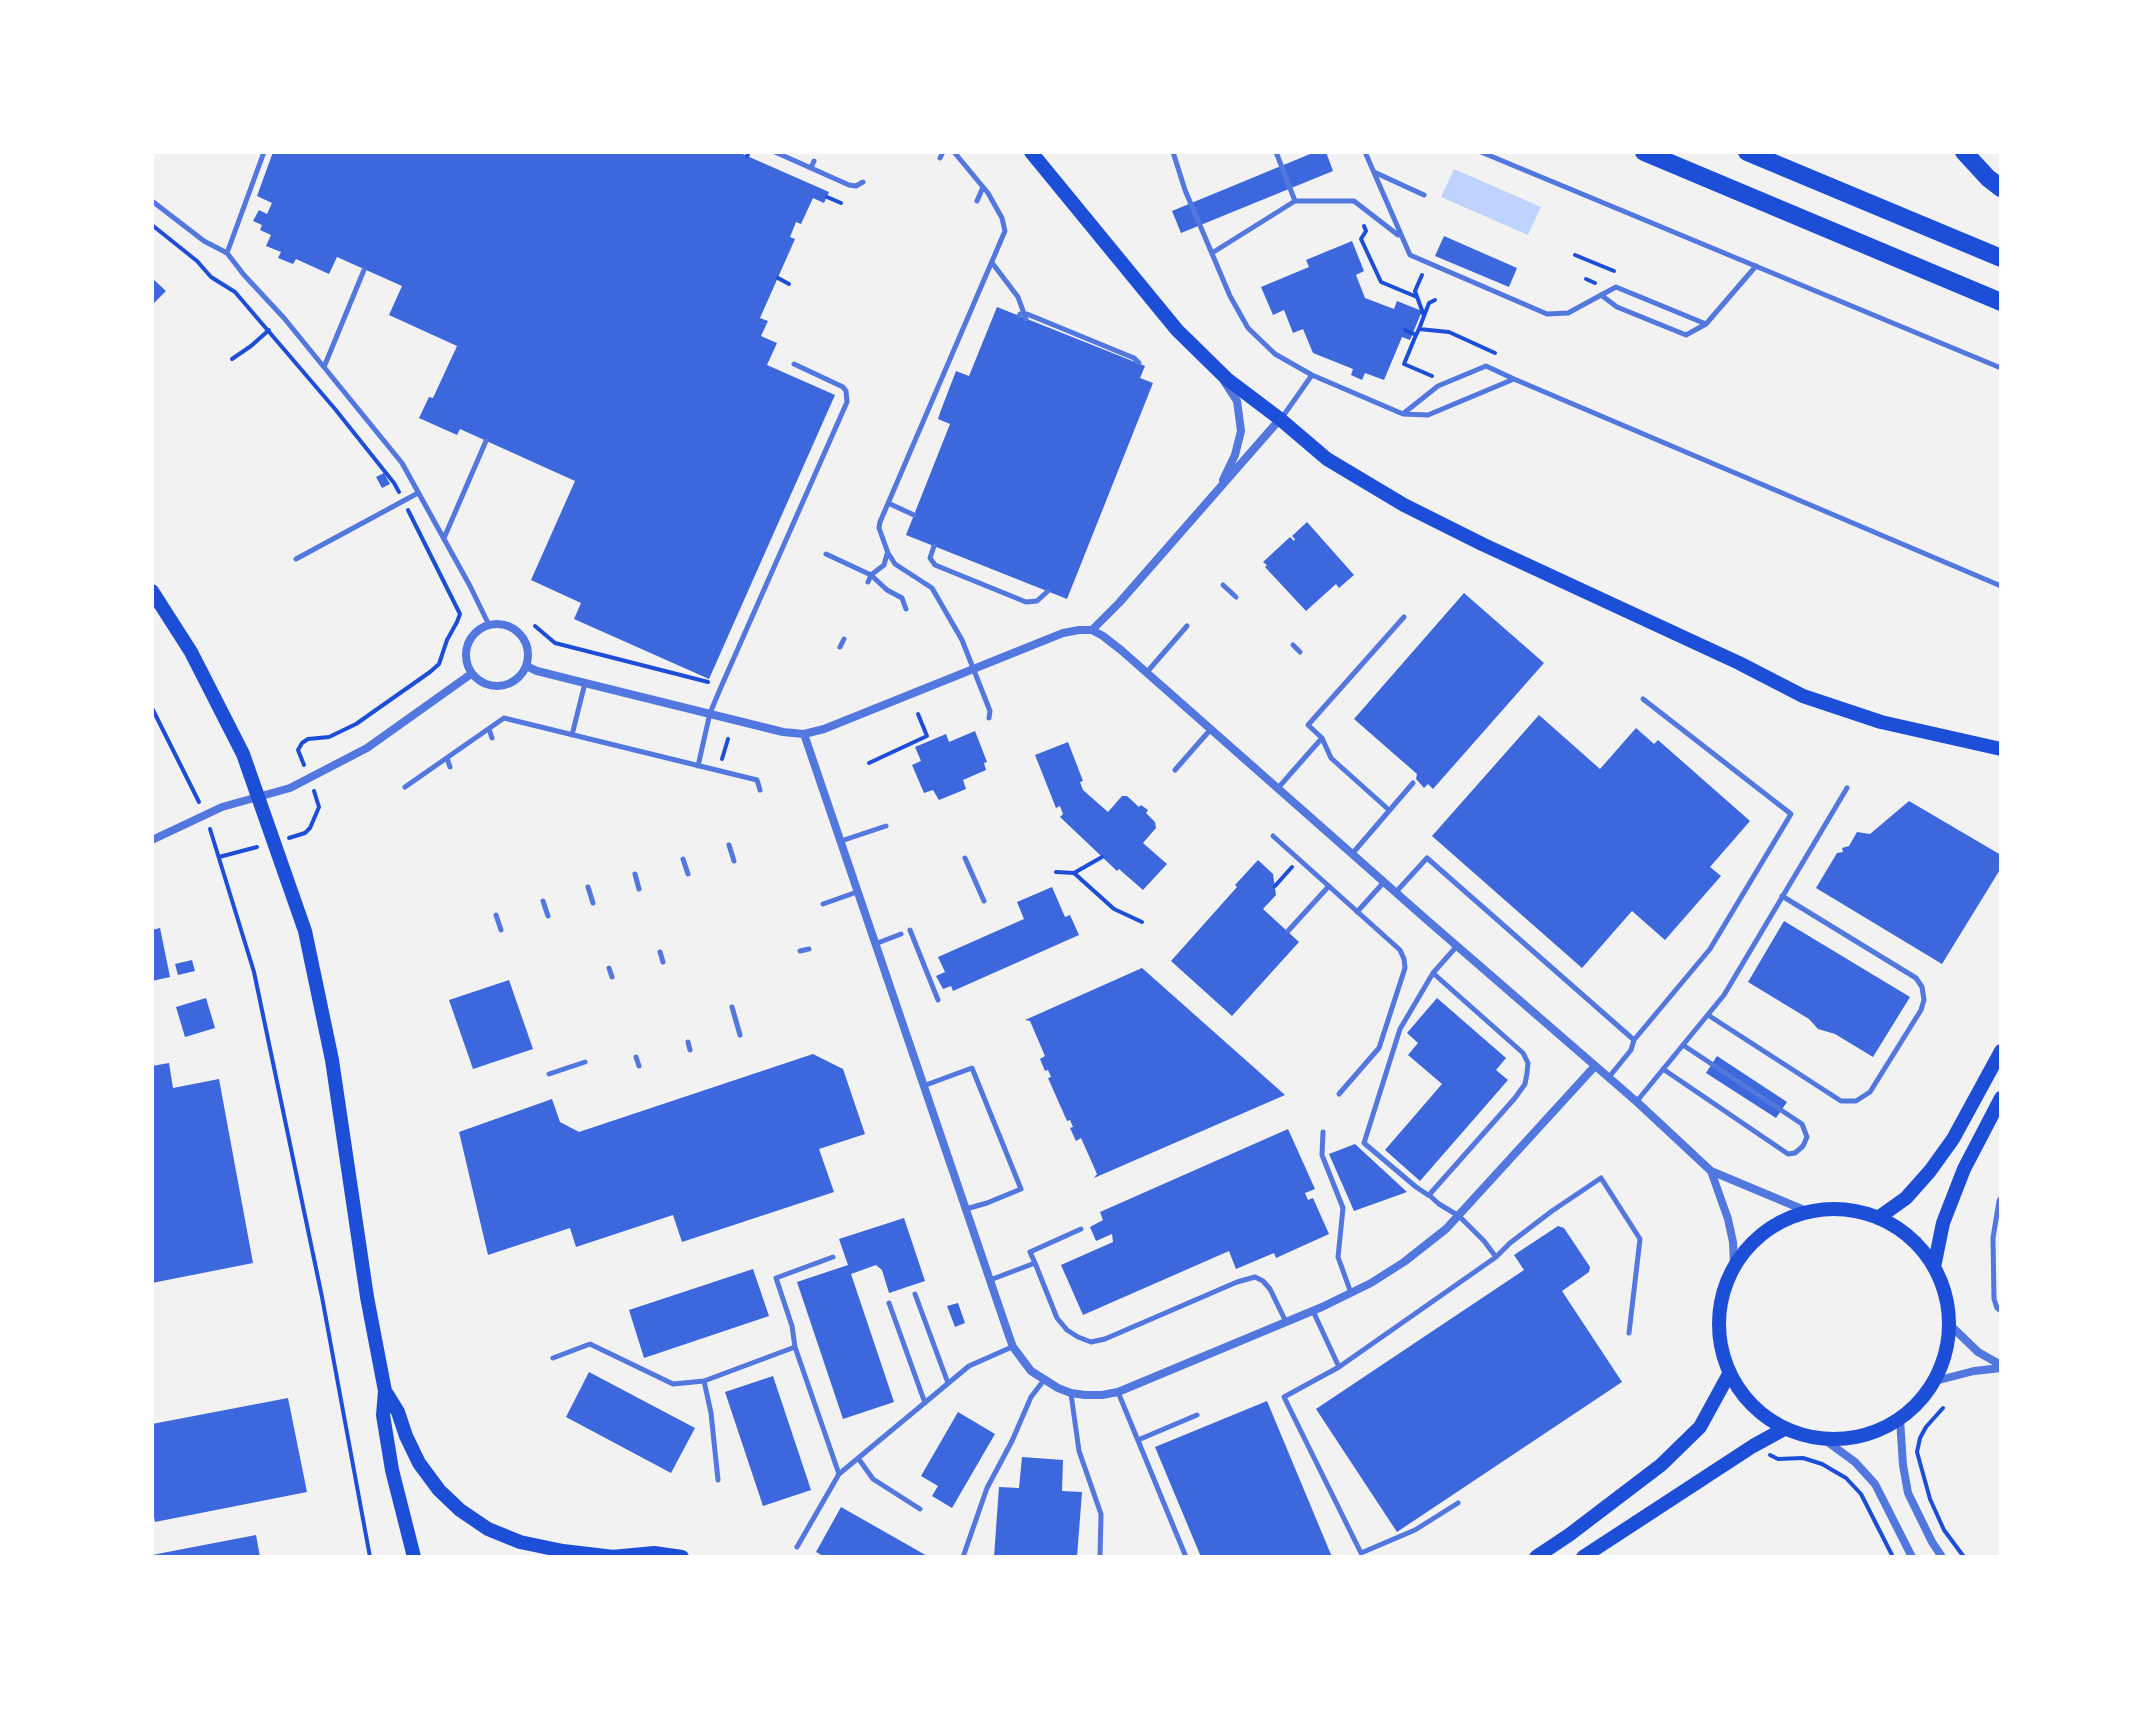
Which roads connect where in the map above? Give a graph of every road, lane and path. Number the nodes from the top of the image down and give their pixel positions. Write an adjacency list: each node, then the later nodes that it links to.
1 (264, 152): 27 (lane)
2 (775, 152): 13 (lane)
3 (954, 152): 16 (lane)
4 (1031, 152): 56 (main road)
5 (1173, 152): 28 (lane)
6 (1276, 152): 22 (lane)
7 (1365, 152): 14 (lane)
8 (1481, 152): 32 (lane)
9 (1644, 152): 43 (highway)
10 (1747, 152): 30 (highway)
11 (1964, 152): 17 (highway)
12 (814, 161): 13 (lane)
13 (811, 168): 15 (lane)
14 (1374, 172): 18 (lane); 26 (lane)
15 (863, 182)
16 (983, 187): 21 (lane); 31 (lane)
17 (2001, 188)
18 (1424, 195)
19 (827, 197): 23 (path)
20 (152, 201): 27 (lane)
21 (977, 201)
22 (1295, 201): 26 (lane); 28 (lane)
23 (841, 203)
24 (1363, 223): 41 (path)
25 (152, 225): 48 (path)
26 (1401, 237): 40 (lane)
27 (227, 253): 55 (lane)
28 (1212, 253): 58 (lane)
29 (1575, 255): 34 (path)
30 (2001, 258)
31 (993, 263): 46 (lane); 67 (lane)
32 (1756, 266): 47 (lane); 57 (lane)
33 (364, 270): 55 (lane)
34 (1614, 271)
35 (1422, 275): 41 (path)
36 (778, 278): 39 (path)
37 (1586, 279): 38 (path)
38 (1595, 283)
39 (789, 284)
40 (1601, 295): 47 (lane); 47 (lane)
41 (1417, 297): 45 (path)
42 (1435, 300): 45 (path)
43 (2001, 302)
44 (1019, 316): 53 (lane)
45 (1424, 316): 50 (path)
46 (1026, 319)
47 (1706, 324)
48 (269, 330): 52 (path); 66 (path)
49 (1405, 330): 50 (path)
50 (1418, 332): 51 (path); 59 (path)
51 (1495, 353)
52 (232, 359)
53 (1139, 363)
54 (794, 364): 100 (lane)
55 (324, 367): 65 (lane)
56 (1214, 367): 62 (main road); 64 (street)
57 (2001, 368)
58 (1312, 375): 61 (lane); 62 (lane)
59 (1434, 377)
60 (1514, 379): 61 (lane); 61 (lane); 77 (lane)
61 (1403, 414)
62 (1280, 419): 64 (street); 113 (main road)
63 (486, 441): 69 (lane)
64 (1219, 489): 87 (street)
65 (418, 493): 66 (lane); 69 (lane)
66 (403, 501): 73 (lane); 80 (path)
67 (888, 503): 68 (lane); 71 (lane)
68 (914, 515)
69 (444, 538): 84 (lane)
70 (934, 546): 79 (lane)
71 (888, 553): 74 (lane); 93 (lane)
72 (826, 554): 74 (lane)
73 (296, 559)
74 (871, 575): 75 (lane); 82 (lane)
75 (868, 582)
76 (1223, 585): 81 (lane)
77 (2001, 586)
78 (152, 591): 130 (main road)
79 (1048, 591)
80 (451, 595)
81 (1236, 597)
82 (906, 609)
83 (1404, 617): 110 (lane)
84 (489, 625): 92 (street); 95 (street)
85 (535, 626): 96 (path)
86 (1187, 626): 94 (lane)
87 (1092, 630): 93 (street); 94 (street)
88 (844, 639): 90 (lane)
89 (1293, 645): 91 (lane)
90 (840, 647)
91 (1300, 652)
92 (526, 666): 95 (street); 97 (street)
93 (973, 669): 102 (lane); 106 (street)
94 (1147, 672): 105 (street)
95 (471, 674): 130 (street)
96 (708, 682)
97 (585, 683): 100 (street); 107 (lane)
98 (1643, 699): 181 (lane)
99 (152, 708): 129 (path)
100 (710, 713): 106 (street); 120 (lane)
101 (918, 714): 117 (path)
102 (989, 718)
103 (538, 727): 104 (lane); 107 (lane); 108 (lane)
104 (489, 729): 109 (lane); 116 (lane)
105 (1211, 729): 121 (lane); 126 (street)
106 (804, 734): 136 (street)
107 (572, 735): 112 (lane)
108 (541, 737)
109 (492, 738)
110 (1322, 738): 126 (lane); 131 (lane)
111 (728, 739): 122 (path)
112 (593, 740): 114 (lane); 115 (lane)
113 (2001, 749)
114 (596, 750)
115 (650, 754): 118 (lane); 120 (lane)
116 (447, 758): 119 (lane); 125 (lane)
117 (869, 763)
118 (653, 764)
119 (450, 767)
120 (701, 767): 122 (lane); 123 (lane)
121 (1175, 770)
122 (719, 771): 128 (lane)
123 (708, 778)
124 (1413, 783): 131 (lane)
125 (405, 787)
126 (1278, 788): 138 (street)
127 (1847, 788): 155 (lane)
128 (760, 790)
129 (196, 796)
130 (259, 797): 135 (street); 230 (main road)
131 (1389, 810): 138 (lane)
132 (886, 826): 136 (lane)
133 (1273, 836): 142 (lane)
134 (212, 837): 247 (path)
135 (152, 840)
136 (840, 842): 153 (street)
137 (729, 845): 143 (lane)
138 (1352, 854): 148 (street)
139 (1102, 857): 145 (path)
140 (965, 858): 157 (lane)
141 (683, 859): 147 (lane)
142 (1299, 860): 149 (path); 150 (lane)
143 (734, 861)
144 (1056, 872): 145 (path)
145 (1074, 873): 163 (path)
146 (635, 874): 152 (lane)
147 (688, 874)
148 (1385, 882): 154 (street); 160 (lane)
149 (1275, 886)
150 (1329, 886): 160 (lane); 166 (lane)
151 (588, 887): 158 (lane)
152 (639, 889)
153 (857, 892): 159 (lane); 168 (street)
154 (1396, 892): 169 (street); 181 (lane)
155 (1782, 896): 179 (lane); 179 (lane)
156 (543, 901): 162 (lane)
157 (984, 901)
158 (593, 903)
159 (823, 904)
160 (1357, 912): 194 (lane)
161 (496, 915): 164 (lane)
162 (548, 916)
163 (1142, 922)
164 (501, 930)
165 (910, 930): 177 (lane)
166 (1288, 931)
167 (901, 934): 168 (lane)
168 (874, 945): 193 (street)
169 (1457, 946): 175 (lane); 189 (street)
170 (809, 949): 171 (lane)
171 (800, 951)
172 (660, 952): 173 (lane)
173 (663, 962)
174 (609, 968): 176 (lane)
175 (1433, 973): 199 (lane); 199 (lane)
176 (612, 977)
177 (938, 1000)
178 (732, 1007): 180 (lane)
179 (1708, 1015): 183 (lane)
180 (740, 1035)
181 (1634, 1040): 192 (lane)
182 (688, 1042): 184 (lane)
183 (1683, 1045): 190 (lane); 190 (lane)
184 (690, 1050)
185 (2001, 1051): 204 (main road)
186 (636, 1057): 188 (lane)
187 (585, 1062): 191 (lane)
188 (639, 1066)
189 (1595, 1066): 192 (street); 203 (street)
190 (1663, 1069): 196 (lane)
191 (549, 1074)
192 (1609, 1078): 196 (street)
193 (923, 1086): 201 (street); 201 (lane)
194 (1339, 1094)
195 (2001, 1098): 210 (main road)
196 (1637, 1102): 198 (street)
197 (1323, 1132): 213 (lane)
198 (1711, 1171): 202 (street); 209 (street)
199 (1429, 1195): 203 (lane)
200 (2001, 1198): 216 (lane)
201 (965, 1209): 211 (street)
202 (1809, 1212): 204 (main road); 209 (main road)
203 (1459, 1216): 207 (lane); 213 (street)
204 (1878, 1218): 210 (main road)
205 (1081, 1229): 208 (lane)
206 (833, 1257): 220 (lane)
207 (1496, 1257): 219 (lane); 223 (lane)
208 (1035, 1263): 211 (lane); 217 (lane)
209 (1734, 1265): 225 (main road)
210 (1934, 1267): 218 (main road)
211 (989, 1281): 221 (street)
212 (915, 1294): 229 (lane)
213 (1352, 1294): 215 (street)
214 (889, 1303): 233 (lane)
215 (1313, 1311): 217 (street); 223 (lane)
216 (2001, 1311)
217 (1286, 1322): 231 (street)
218 (1949, 1324): 224 (street); 228 (main road)
219 (1629, 1333)
220 (795, 1347): 227 (lane); 242 (lane)
221 (1013, 1347): 226 (street); 229 (lane)
222 (553, 1358): 227 (lane)
223 (1339, 1367): 244 (lane)
224 (2001, 1367): 228 (street)
225 (1729, 1374): 237 (main road); 254 (main road)
226 (1044, 1380): 232 (street); 251 (lane)
227 (704, 1381): 243 (lane)
228 (1935, 1381): 236 (main road)
229 (948, 1384): 233 (lane)
230 (385, 1391): 248 (main road); 249 (main road)
231 (1118, 1392): 232 (street); 238 (lane)
232 (1071, 1393): 252 (lane)
233 (925, 1403): 241 (lane)
234 (1943, 1408): 259 (path)
235 (1197, 1415): 238 (lane)
236 (1900, 1419): 239 (main road); 258 (street)
237 (1784, 1429): 239 (main road); 240 (main road)
238 (1138, 1440): 253 (lane)
239 (1825, 1440): 257 (street)
240 (1753, 1446): 255 (main road); 256 (path)
241 (858, 1458): 242 (lane); 245 (lane)
242 (839, 1474): 246 (lane)
243 (718, 1480)
244 (1458, 1503)
245 (920, 1509)
246 (797, 1547)
247 (370, 1557)
248 (414, 1557)
249 (613, 1557): 250 (main road)
250 (682, 1557)
251 (963, 1557)
252 (1100, 1557)
253 (1186, 1557)
254 (1536, 1557)
255 (1583, 1557)
256 (1893, 1557)
257 (1912, 1557)
258 (1942, 1557)
259 (1964, 1557)

